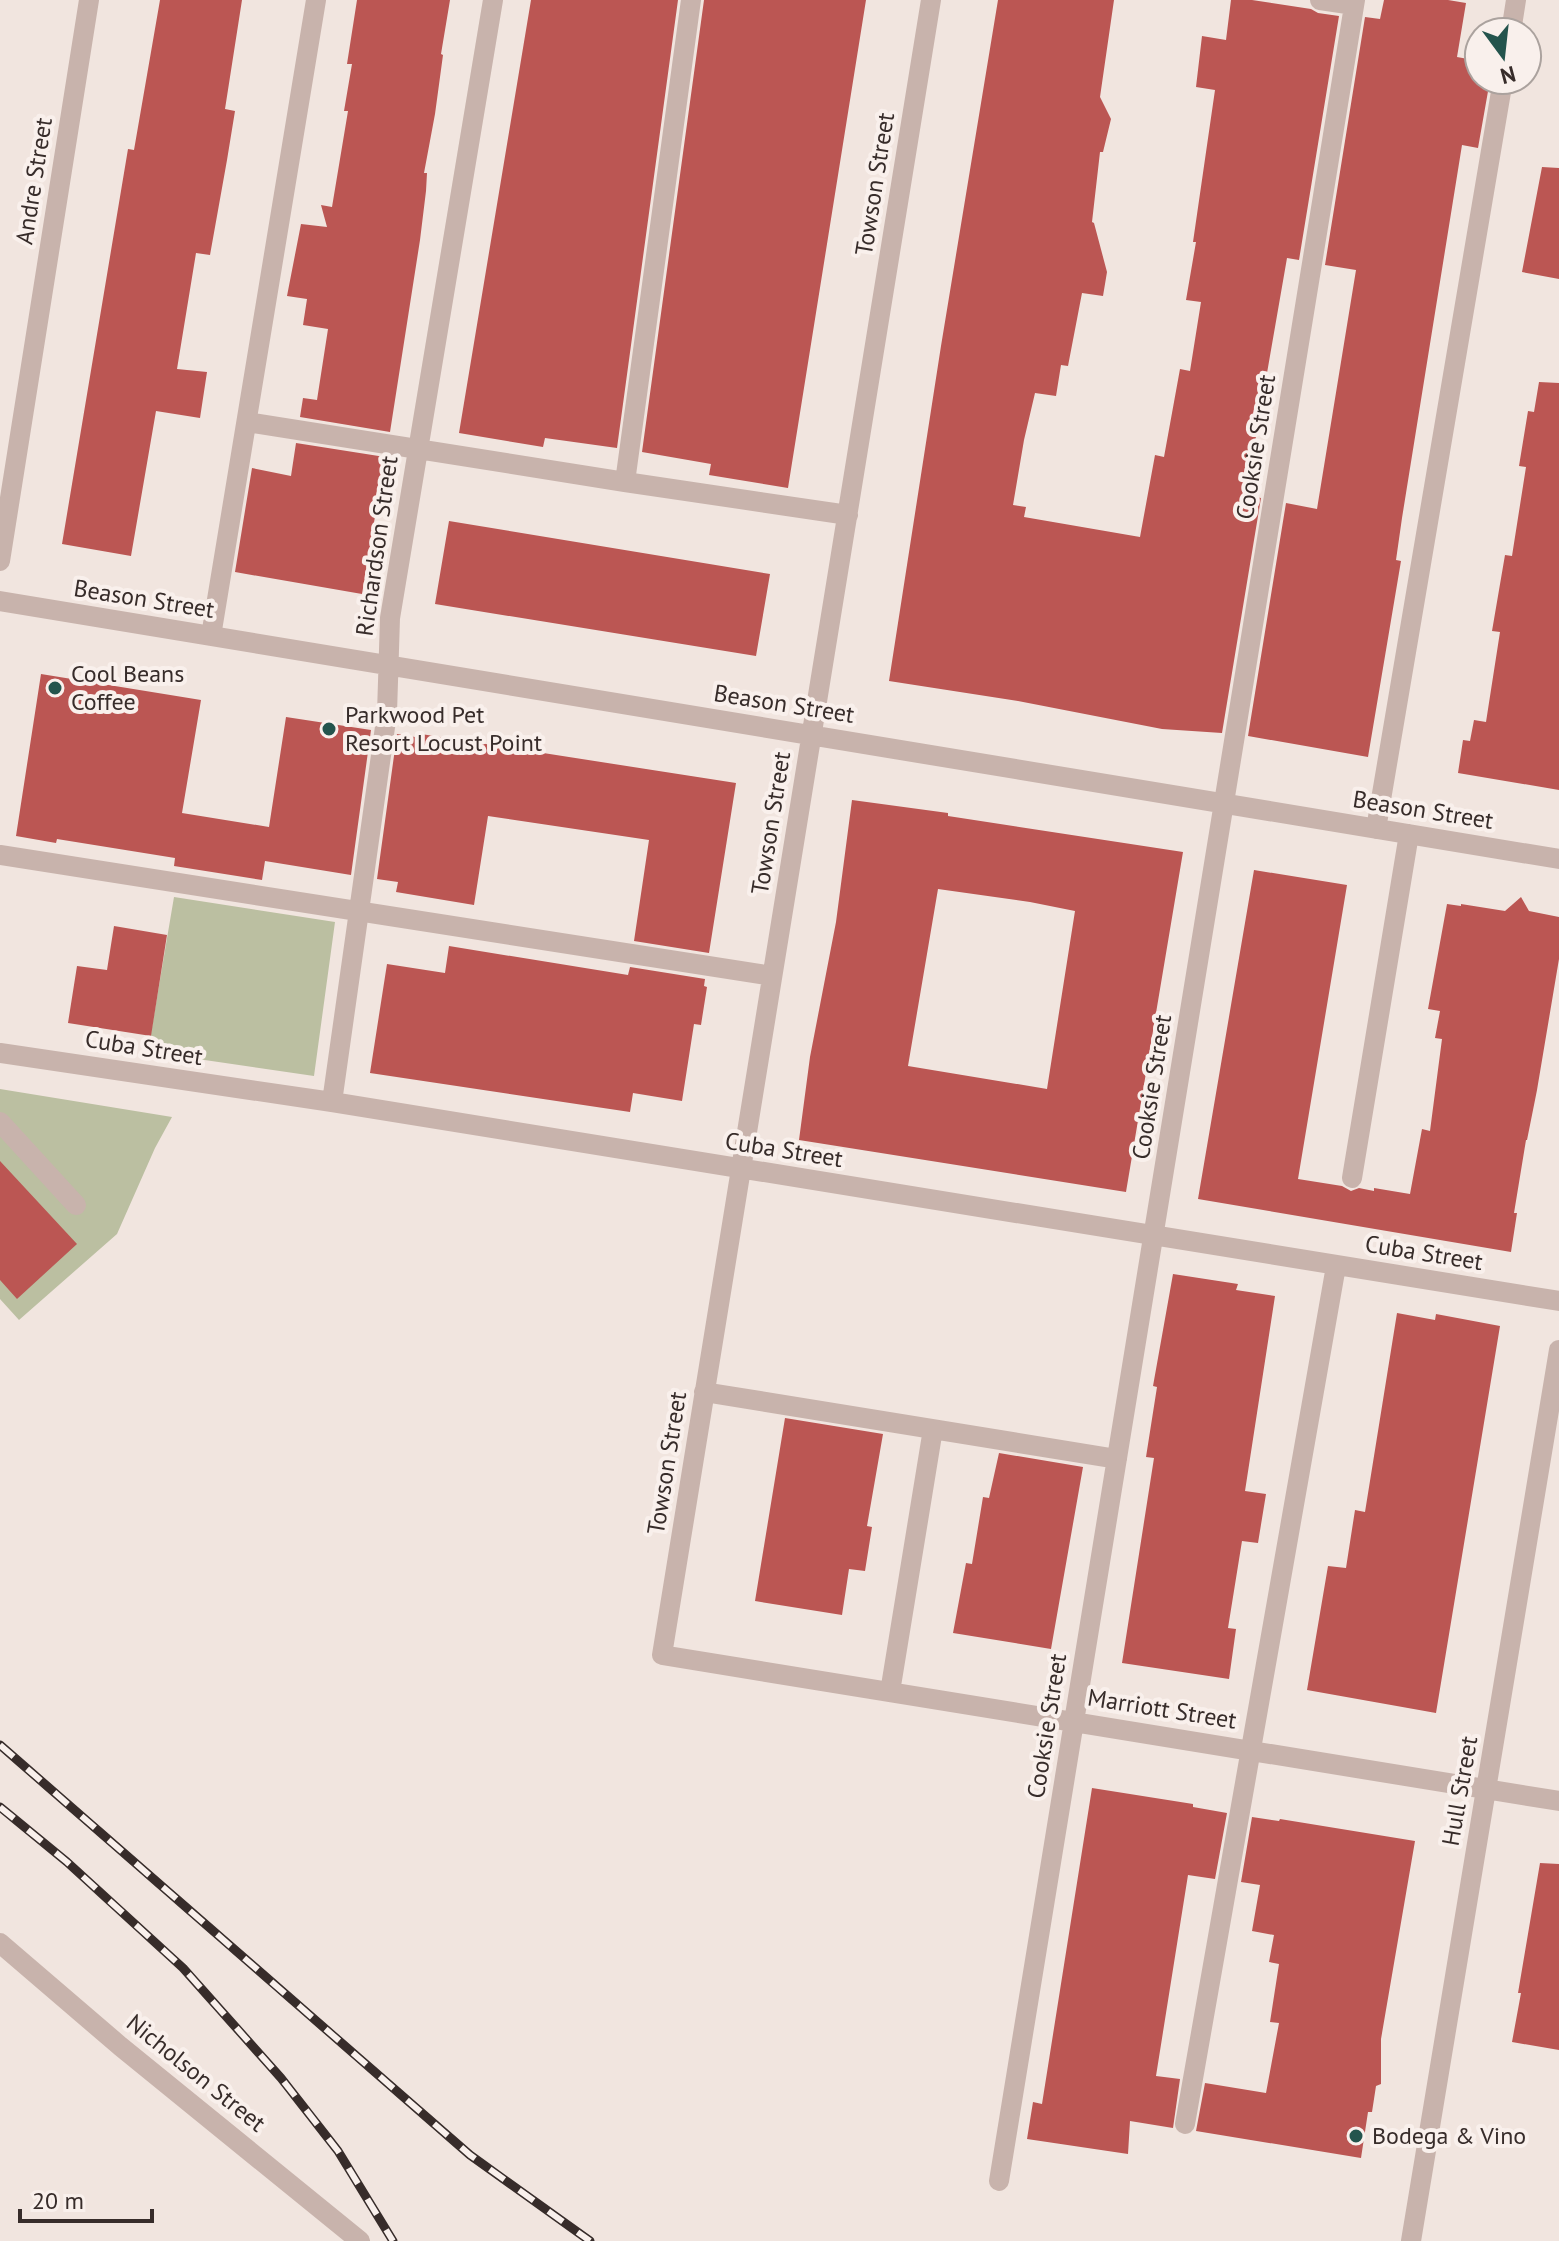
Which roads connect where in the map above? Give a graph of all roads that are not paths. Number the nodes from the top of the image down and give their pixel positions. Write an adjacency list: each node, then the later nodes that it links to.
1 (89, 0): 13 (street, Andre Street)
2 (316, 0): 9 (street)
3 (493, 0): 10 (street, Richardson Street)
4 (691, 0): 11 (street)
5 (931, 0): 12 (street, Towson Street)
6 (1320, 0): 7 (street)
7 (1355, 3): 18 (street, Cooksie Street)
8 (1500, 96): 19 (street)
9 (247, 422): 10 (street); 15 (street)
10 (417, 449): 11 (street); 16 (street, Richardson Street)
11 (625, 482): 12 (street)
12 (848, 515): 17 (street, Towson Street)
13 (0, 561)
14 (0, 601): 15 (street, Beason Street)
15 (211, 636): 16 (street, Beason Street)
16 (388, 666): 17 (street, Beason Street); 23 (street, Richardson Street)
17 (811, 735): 18 (street, Beason Street); 24 (street, Towson Street)
18 (1224, 804): 19 (street, Beason Street); 31 (street, Cooksie Street)
19 (1376, 829): 20 (street, Beason Street)
20 (1409, 834): 22 (street, Beason Street); 29 (street)
21 (0, 855): 23 (street)
22 (1559, 859)
23 (359, 911): 24 (street); 26 (street, Richardson Street)
24 (772, 976): 28 (street, Towson Street)
25 (0, 1053): 26 (street, Cuba Street)
26 (332, 1102): 28 (street, Cuba Street)
27 (0, 1122): 30 (street)
28 (741, 1169): 31 (street, Cuba Street); 35 (street, Towson Street)
29 (1352, 1178)
30 (76, 1205)
31 (1153, 1236): 32 (street, Cuba Street); 37 (street, Cooksie Street)
32 (1336, 1266): 33 (street, Cuba Street); 41 (street)
33 (1559, 1301)
34 (1559, 1350): 42 (street, Hull Street)
35 (704, 1392): 36 (street); 38 (street, Towson Street)
36 (933, 1429): 37 (street); 39 (street)
37 (1117, 1459): 40 (street, Cooksie Street)
38 (662, 1655): 39 (street, Marriott Street)
39 (890, 1692): 40 (street, Marriott Street)
40 (1074, 1722): 41 (street, Marriott Street); 46 (street, Cooksie Street)
41 (1251, 1750): 42 (street, Marriott Street); 45 (street)
42 (1486, 1789): 43 (street, Marriott Street); 48 (street, Hull Street)
43 (1559, 1801)
44 (0, 1943): 47 (street, Nicholson Street)
45 (1185, 2124)
46 (999, 2181)
47 (360, 2241)
48 (1411, 2241)

